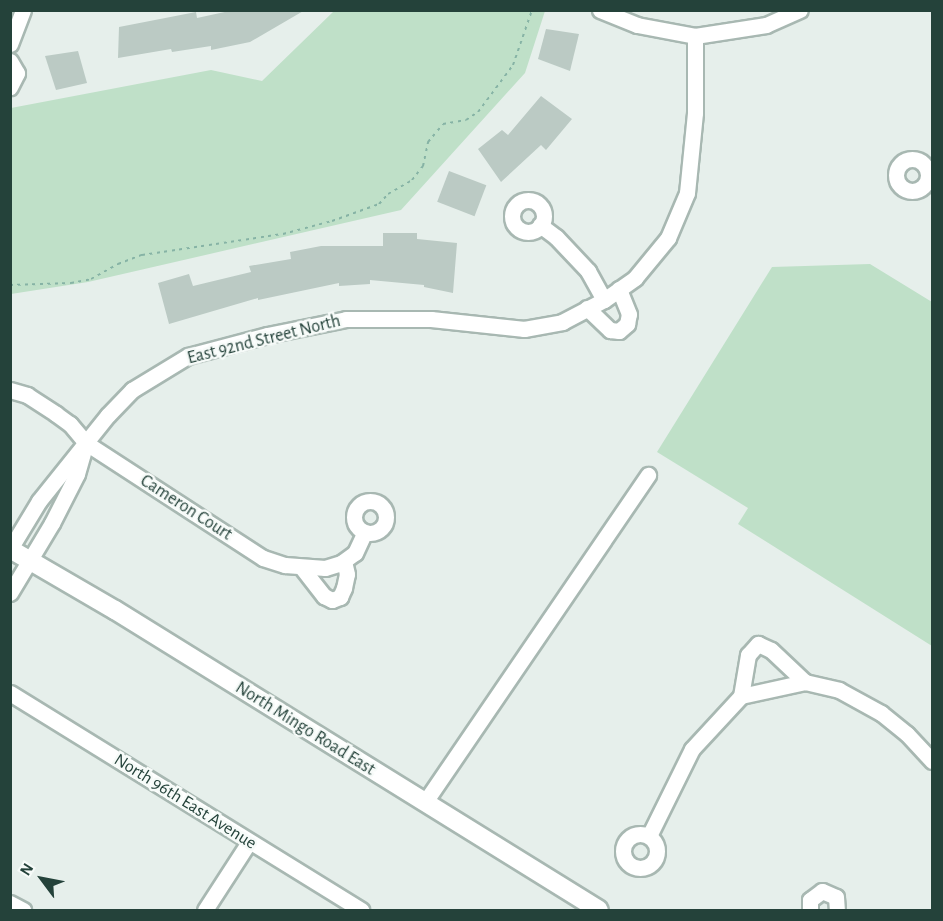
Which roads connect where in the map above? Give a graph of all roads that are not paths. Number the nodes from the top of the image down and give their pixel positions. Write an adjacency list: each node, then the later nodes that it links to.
1 (23, 10): 5 (street)
2 (600, 10): 4 (street)
3 (797, 11): 4 (street)
4 (695, 36): 9 (street, East 92nd Street North)
5 (10, 44)
6 (10, 61): 7 (street)
7 (10, 87)
8 (540, 225): 10 (street)
9 (619, 289): 10 (street, East 92nd Street North); 11 (street)
10 (604, 300): 11 (street, East 92nd Street North)
11 (587, 308): 13 (street, East 92nd Street North)
12 (10, 390): 13 (street, Cameron Court)
13 (86, 443): 16 (street, East 92nd Street North); 18 (street); 19 (street, Cameron Court)
14 (648, 474): 25 (street)
15 (365, 532): 17 (street)
16 (10, 549): 18 (street, North Mingo Road East)
17 (344, 561): 19 (street, Cameron Court); 19 (street)
18 (30, 562): 20 (street); 25 (street, North Mingo Road East)
19 (302, 568)
20 (10, 593)
21 (805, 682): 23 (street); 23 (street); 24 (street)
22 (10, 693): 27 (street, North 96th East Avenue)
23 (741, 696): 26 (street)
24 (933, 760)
25 (424, 802): 32 (street, North Mingo Road East)
26 (649, 836)
27 (249, 842): 30 (street); 31 (street, North 96th East Avenue)
28 (10, 903): 29 (street)
29 (23, 910)
30 (205, 910)
31 (361, 910)
32 (599, 910)
33 (810, 910): 34 (street)
34 (837, 910)

